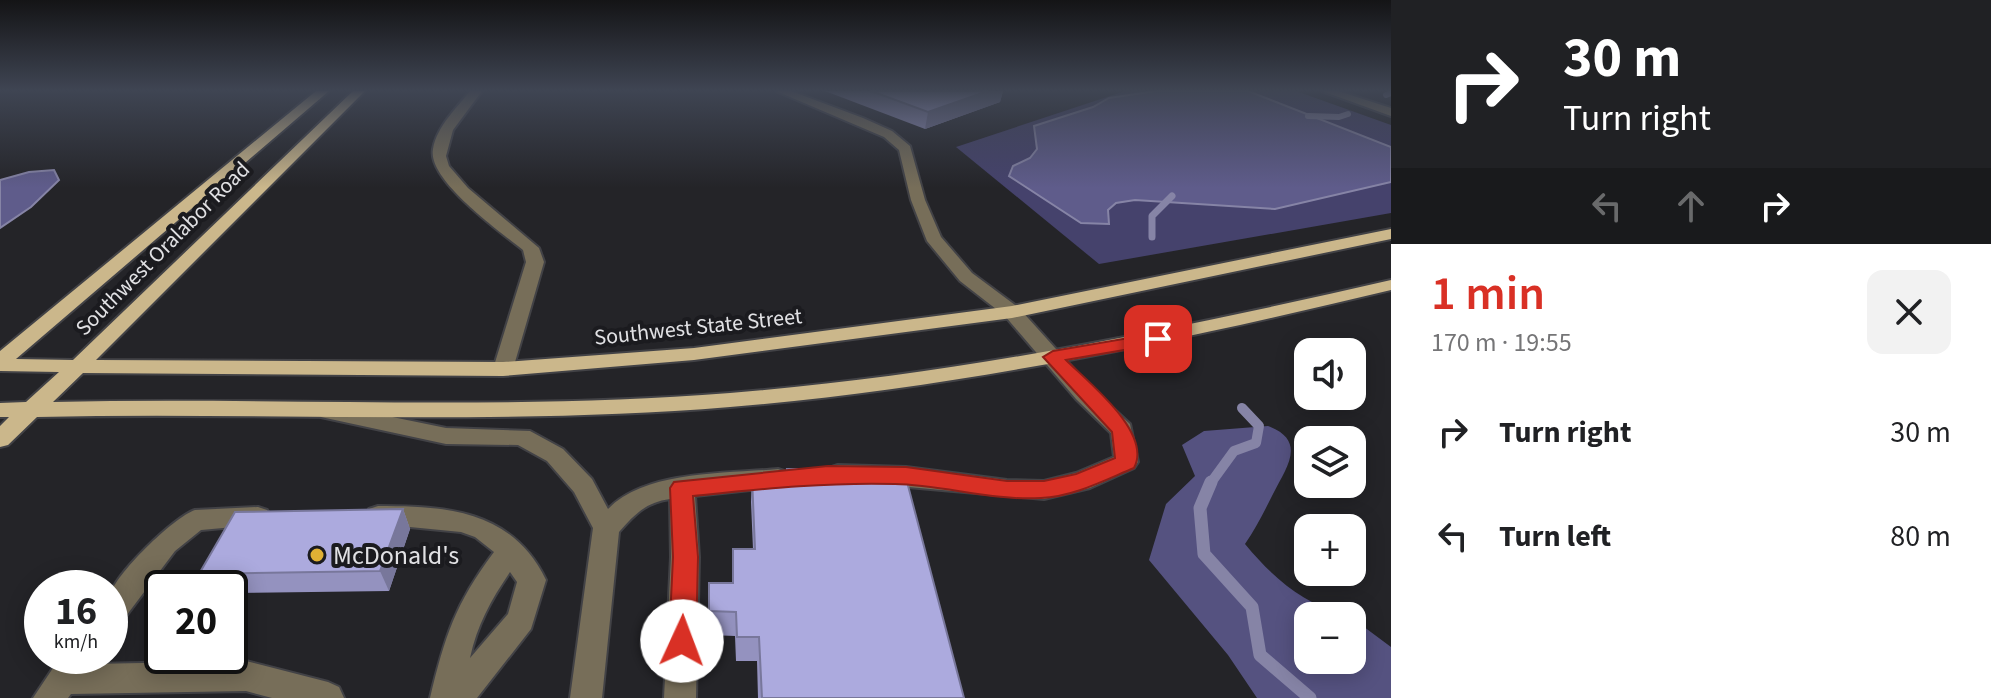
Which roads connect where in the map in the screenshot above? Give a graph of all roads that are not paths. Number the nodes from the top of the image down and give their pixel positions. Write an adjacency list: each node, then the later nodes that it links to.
1 (284, 124): 9 (main road, Southwest Oralabor Road)
2 (326, 124): 10 (main road, Southwest Oralabor Road)
3 (453, 124): 11 (street)
4 (865, 124): 7 (street)
5 (1391, 234): 7 (main road, Southwest State Street)
6 (1391, 285): 8 (main road)
7 (1012, 312): 8 (street); 11 (main road, Southwest State Street)
8 (1053, 357): 14 (main road); 16 (street)
9 (0, 364): 10 (main road, Southwest State Street)
10 (79, 365): 11 (main road, Southwest State Street); 12 (main road, Southwest Oralabor Road)
11 (503, 369)
12 (32, 409): 13 (main road); 14 (main road); 15 (main road, Southwest Oralabor Road)
13 (0, 410)
14 (329, 412): 19 (street)
15 (0, 439)
16 (682, 488): 19 (street); 27 (street)
17 (285, 517): 21 (street)
18 (358, 517): 20 (street)
19 (606, 528): 26 (street)
20 (510, 551): 24 (street); 25 (street)
21 (128, 592)
22 (63, 678): 23 (street)
23 (328, 698)
24 (446, 698)
25 (457, 698)
26 (586, 698)
27 (680, 698)

